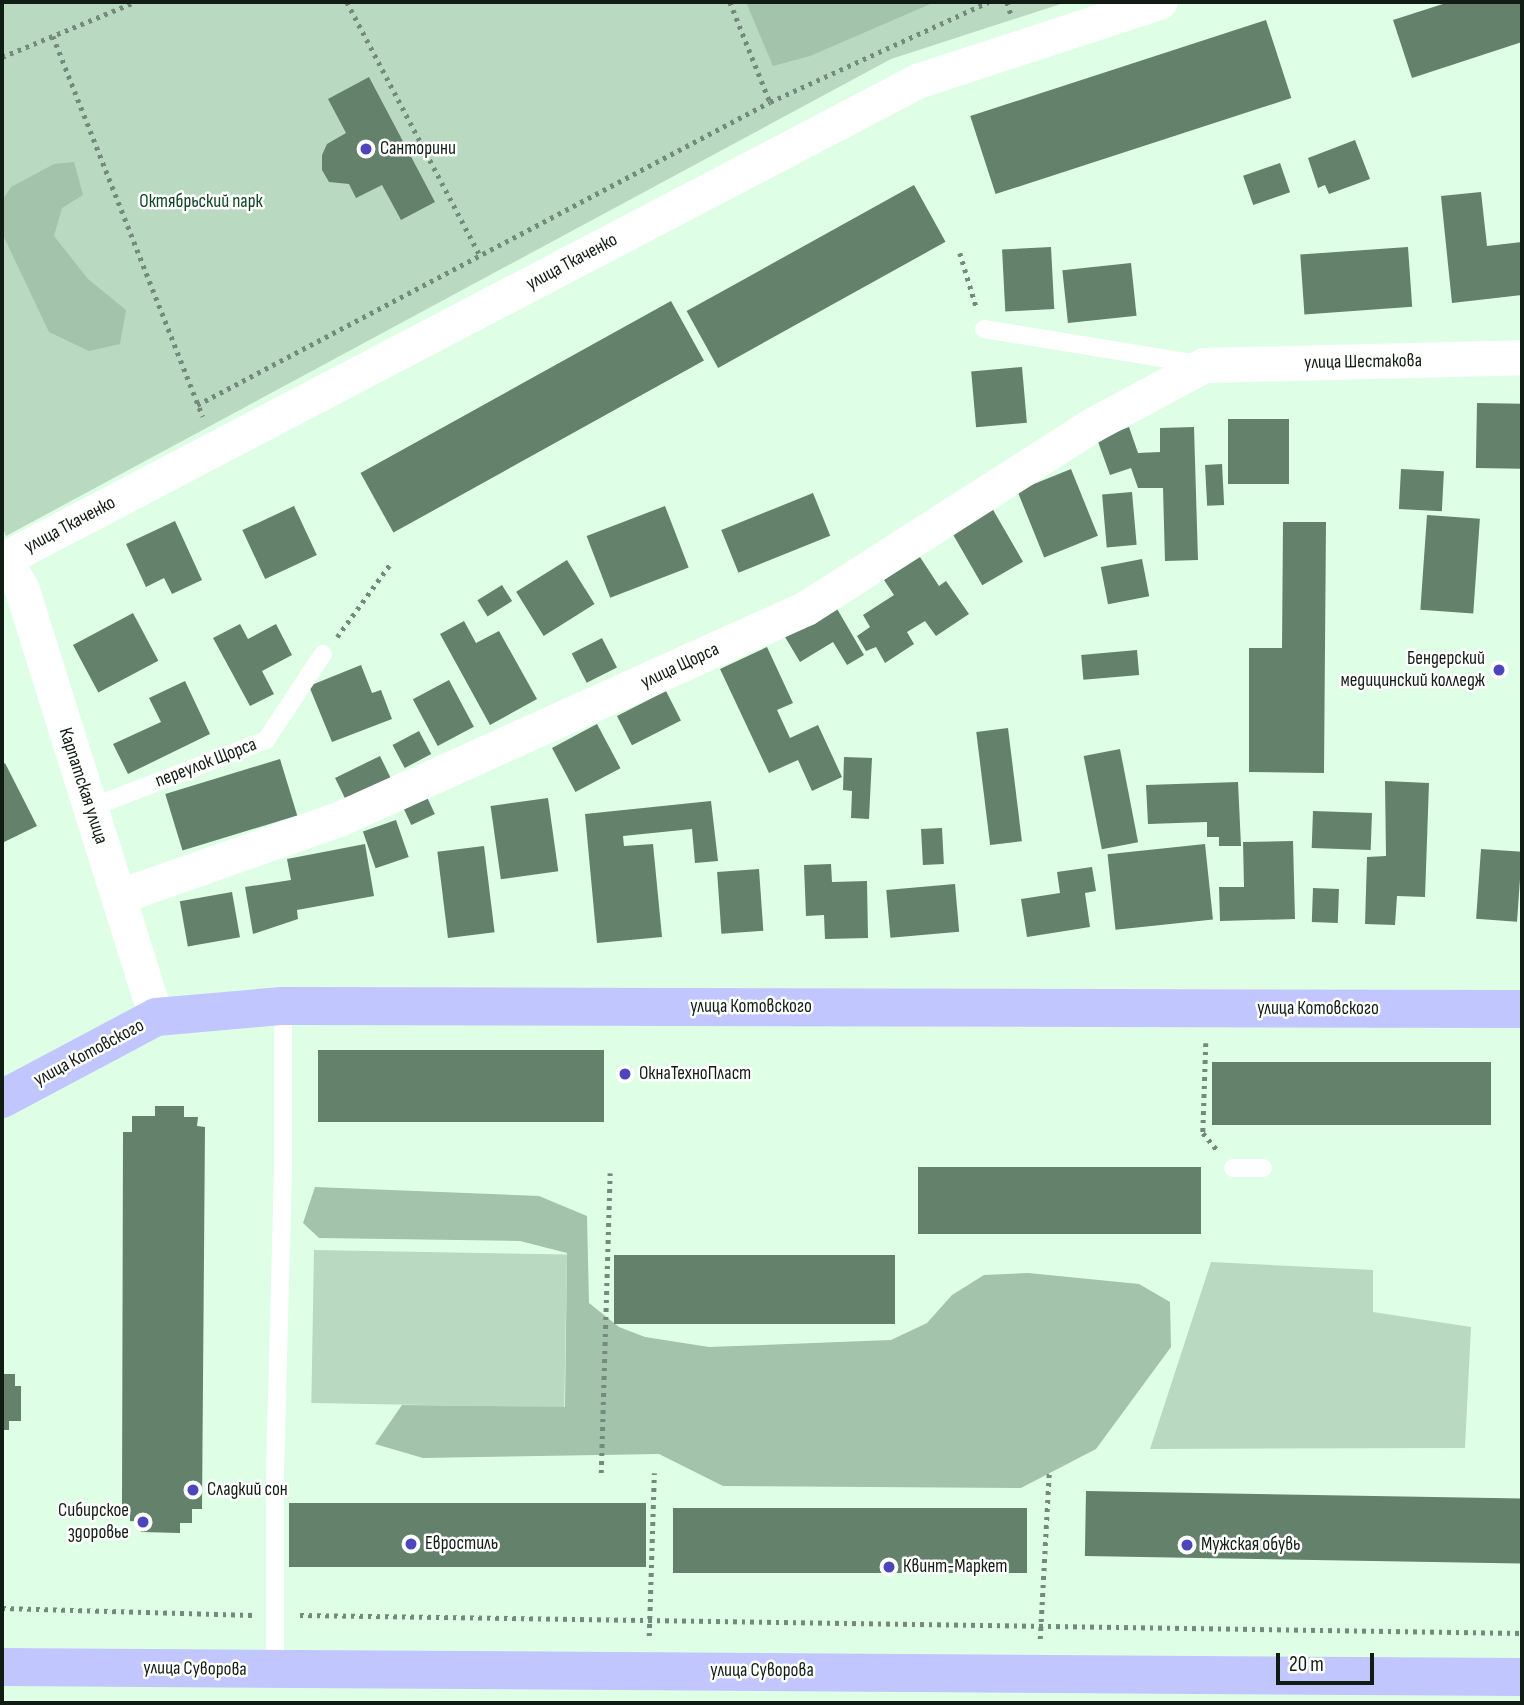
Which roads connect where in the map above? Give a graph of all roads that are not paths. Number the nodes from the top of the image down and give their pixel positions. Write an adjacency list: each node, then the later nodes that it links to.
1 (1159, 2): 5 (street, улица Ткаченко)
2 (984, 329): 4 (lane)
3 (1522, 358): 4 (street, улица Шестакова)
4 (1204, 365): 8 (street, улица Щорса)
5 (3, 557): 7 (street, Карпатская улица)
6 (323, 654): 7 (lane, переулок Щорса)
7 (90, 808): 8 (street, Карпатская улица)
8 (120, 896): 11 (street, Карпатская улица)
9 (283, 1006): 10 (main road, улица Котовского); 11 (main road, улица Котовского); 16 (lane)
10 (1522, 1009)
11 (156, 1017): 12 (main road, улица Котовского)
12 (2, 1099)
13 (1233, 1168): 14 (lane)
14 (1263, 1168)
15 (2, 1667): 16 (main road, улица Суворова)
16 (275, 1671): 17 (main road, улица Суворова)
17 (1522, 1677)

